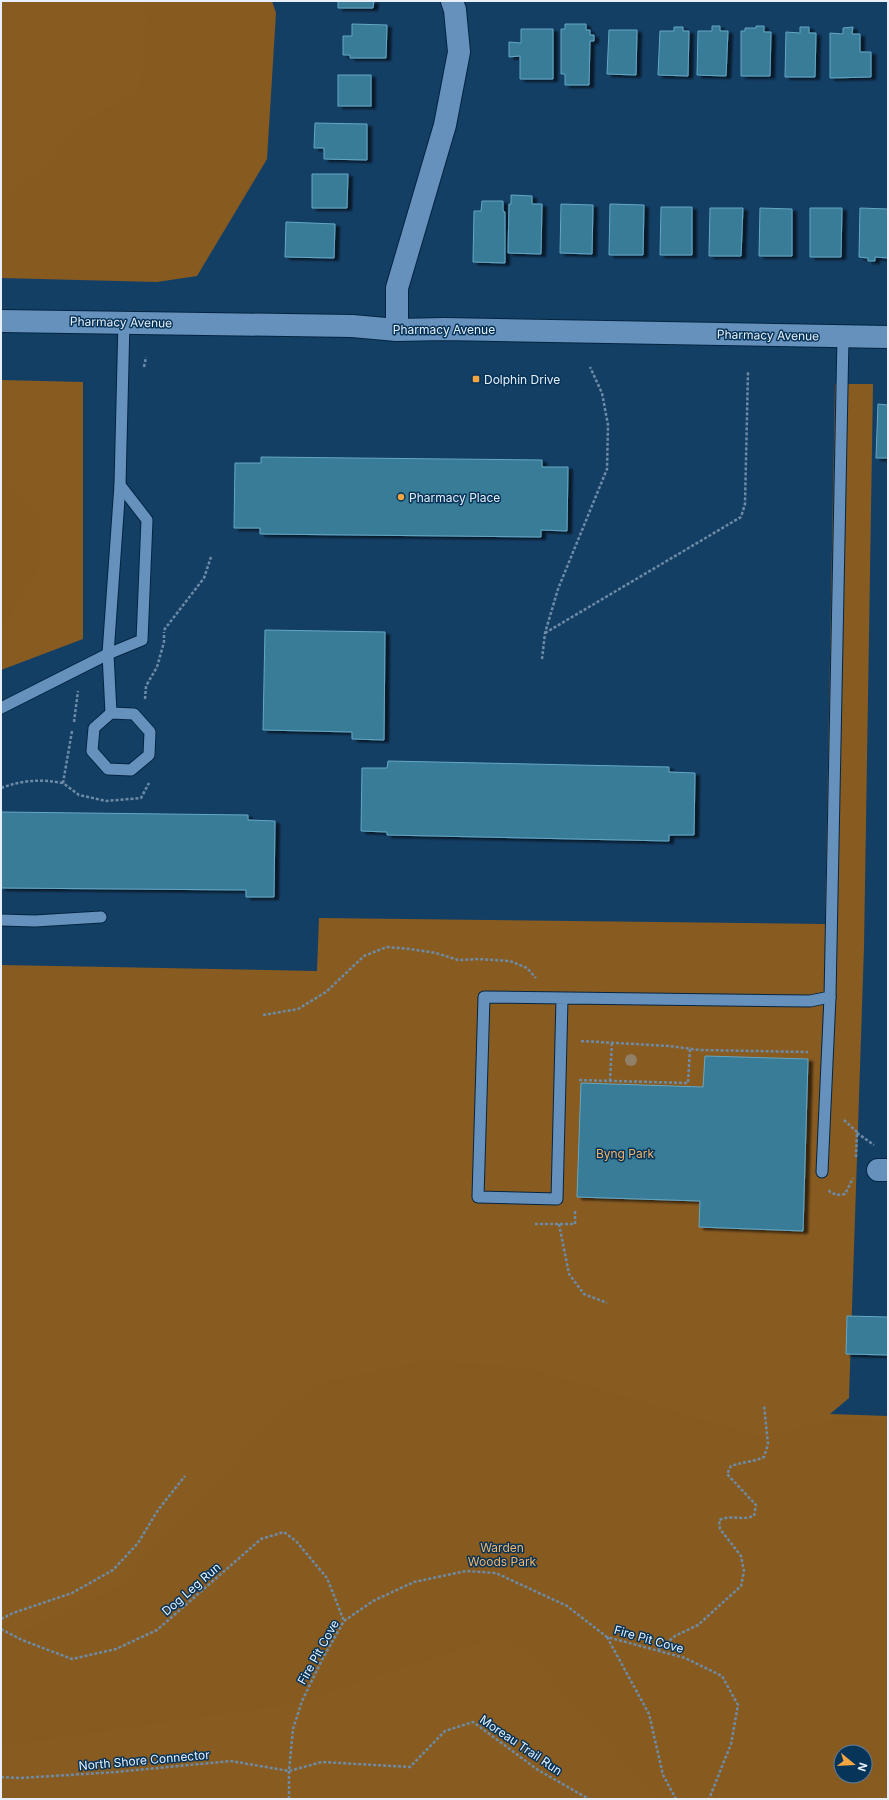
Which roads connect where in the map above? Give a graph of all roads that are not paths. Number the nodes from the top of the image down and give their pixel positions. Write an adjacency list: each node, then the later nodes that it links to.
1 (452, 1): 4 (street)
2 (1, 320): 3 (street, Pharmacy Avenue)
3 (124, 321): 4 (street, Pharmacy Avenue); 7 (lane)
4 (397, 330): 5 (street, Pharmacy Avenue)
5 (843, 337): 6 (street, Pharmacy Avenue); 13 (lane)
6 (888, 337)
7 (120, 485): 8 (lane); 8 (lane)
8 (108, 654): 9 (lane); 10 (lane)
9 (1, 708)
10 (111, 713): 10 (lane)
11 (101, 917): 12 (lane)
12 (1, 920)
13 (830, 997): 14 (lane); 15 (lane)
14 (562, 998): 14 (lane)
15 (822, 1172)

